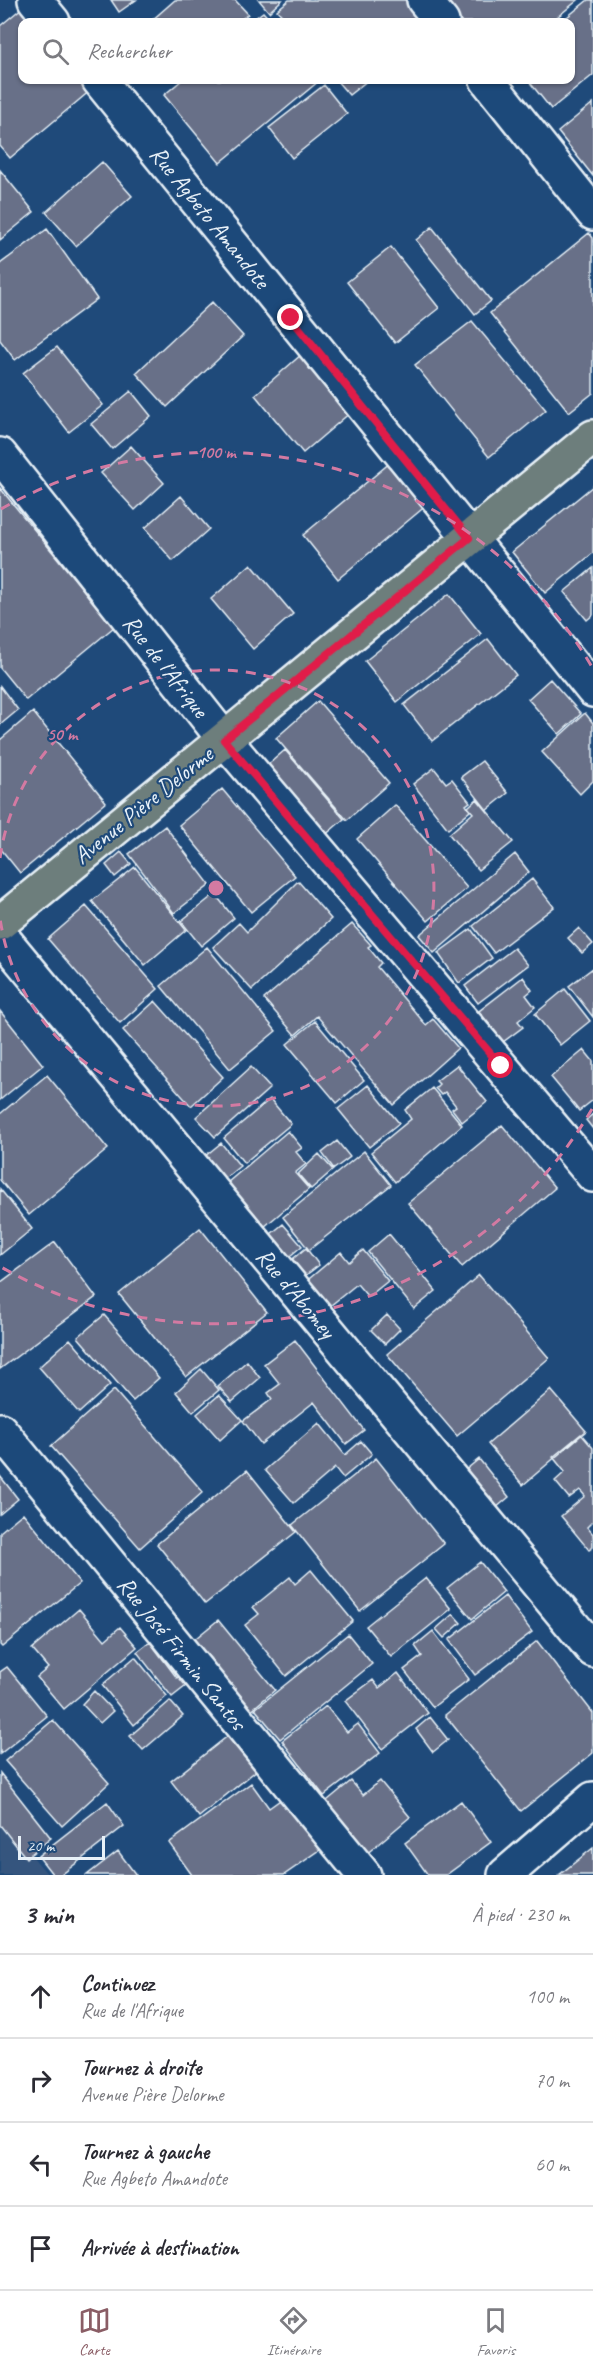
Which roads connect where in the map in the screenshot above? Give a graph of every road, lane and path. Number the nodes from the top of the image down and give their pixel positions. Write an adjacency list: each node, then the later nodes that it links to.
1 (35, 0): 3 (street)
2 (424, 0): 4 (street)
3 (50, 18)
4 (439, 18)
5 (102, 84): 10 (street, Rue Agbeto Amandote)
6 (490, 84): 7 (street)
7 (593, 213)
8 (593, 437): 10 (main road, Avenue Pière Delorme)
9 (0, 455): 12 (street, Rue de l'Afrique)
10 (469, 538): 11 (street, Rue Agbeto Amandote); 12 (main road, Avenue Pière Delorme)
11 (593, 690)
12 (224, 740): 13 (main road, Avenue Pière Delorme); 15 (street, Rue de l'Afrique)
13 (0, 923)
14 (0, 935): 17 (street, Rue d'Abomey)
15 (593, 1175)
16 (0, 1430): 19 (street, Rue José Firmin Santos)
17 (593, 1650)
18 (593, 1799): 20 (street)
19 (364, 1875)
20 (504, 1875)

